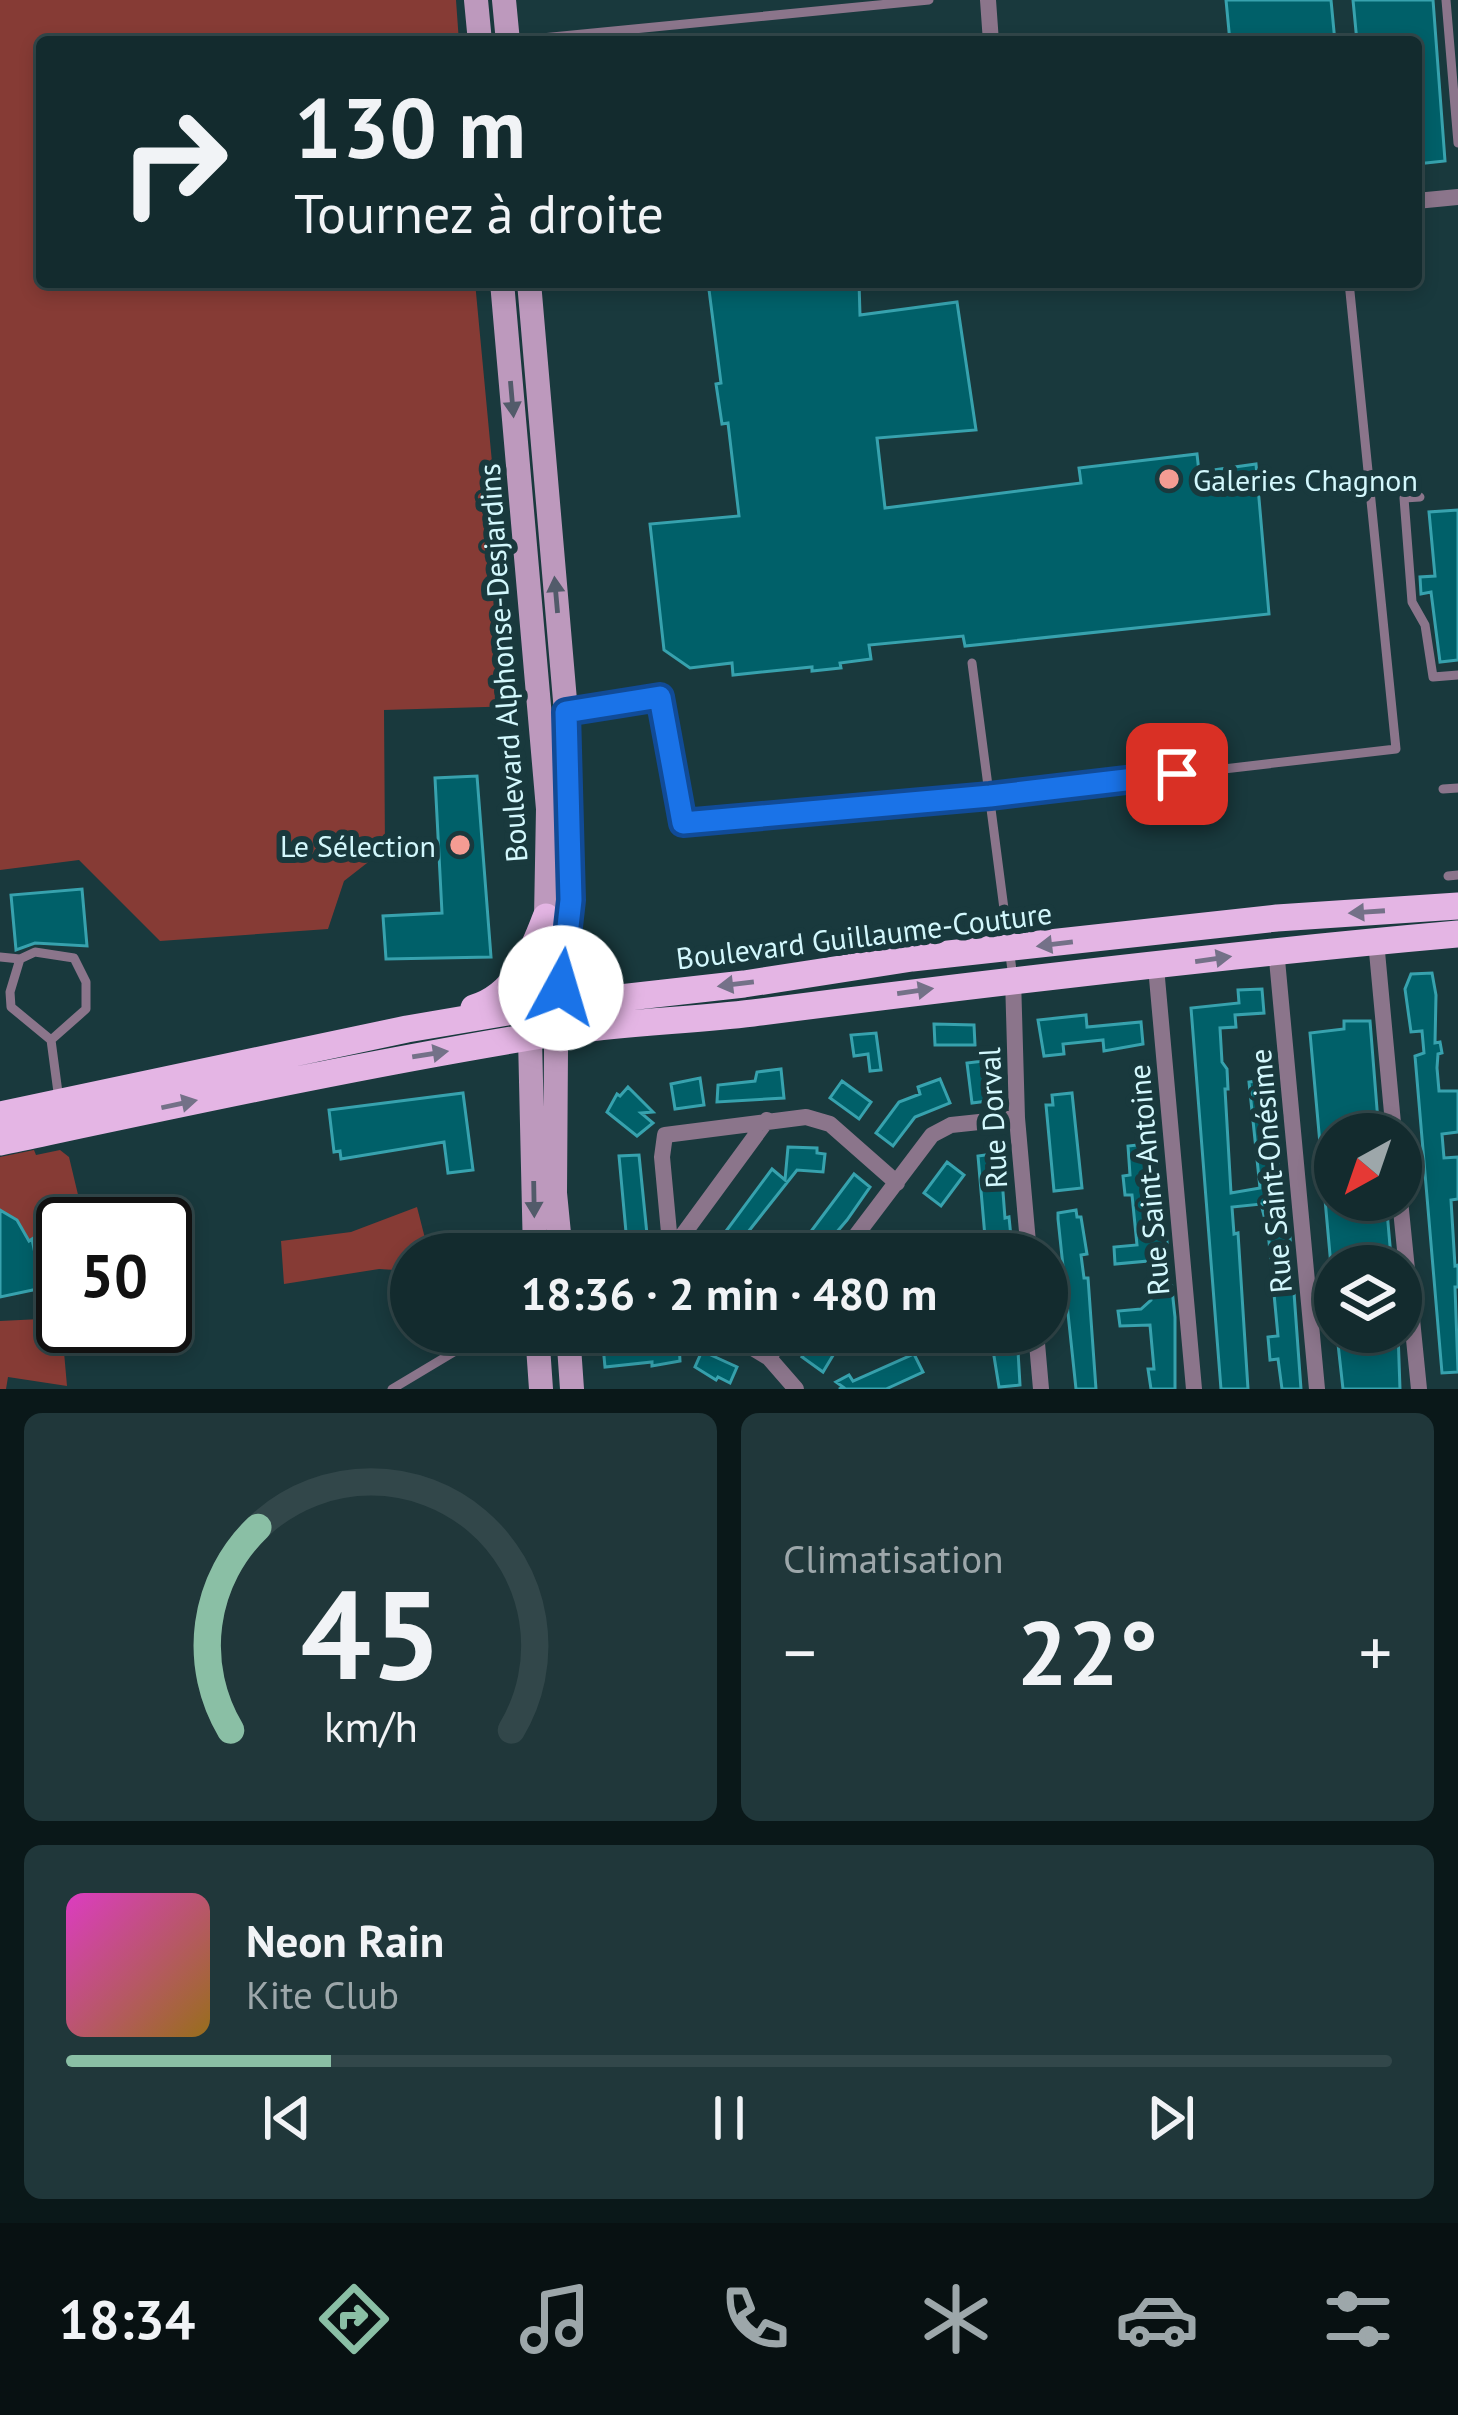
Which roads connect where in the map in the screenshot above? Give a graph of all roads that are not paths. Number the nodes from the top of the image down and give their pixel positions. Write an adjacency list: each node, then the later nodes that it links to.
1 (476, 0): 6 (main road)
2 (504, 0): 7 (main road)
3 (929, 0): 8 (lane)
4 (988, 0): 9 (street)
5 (1446, 0): 10 (lane)
6 (479, 36)
7 (505, 36)
8 (566, 36)
9 (991, 36)
10 (1458, 143)
11 (1458, 196): 12 (street)
12 (1422, 200)
13 (503, 288): 20 (main road, Boulevard Alphonse-Desjardins, one-way to 20)
14 (530, 288): 19 (main road, Boulevard Alphonse-Desjardins, one-way to 14)
15 (1349, 288): 23 (lane)
16 (1420, 497): 18 (lane)
17 (972, 663): 23 (lane)
18 (1458, 675)
19 (566, 712): 20 (lane); 23 (lane); 34 (main road, Boulevard Alphonse-Desjardins)
20 (540, 719): 25 (main road, Boulevard Alphonse-Desjardins)
21 (1458, 788): 22 (lane)
22 (1444, 789)
23 (990, 796): 28 (lane)
24 (1458, 906): 28 (main road, Boulevard Guillaume-Couture, one-way to 28)
25 (546, 917): 34 (main road, Boulevard Alphonse-Desjardins); 35 (main road)
26 (1458, 934): 27 (main road, Boulevard Guillaume-Couture)
27 (1376, 941): 29 (main road, Boulevard Guillaume-Couture); 38 (street)
28 (1010, 949): 33 (lane); 34 (main road, Boulevard Guillaume-Couture, one-way to 34)
29 (1276, 950): 32 (main road, Boulevard Guillaume-Couture, one-way to 29); 64 (street, Rue Saint-Onésime)
30 (0, 957): 31 (lane)
31 (20, 959): 36 (lane); 36 (lane)
32 (1156, 967): 33 (main road, Boulevard Guillaume-Couture); 63 (street, Rue Saint-Antoine)
33 (1013, 978): 34 (main road, Boulevard Guillaume-Couture, one-way to 33); 40 (street, Rue Dorval)
34 (544, 1021): 35 (main road, Boulevard Guillaume-Couture); 42 (main road, Boulevard Guillaume-Couture, one-way to 34); 45 (main road, Boulevard Alphonse-Desjardins, one-way to 45); 46 (main road, Boulevard Alphonse-Desjardins)
35 (407, 1029): 37 (main road, Boulevard Guillaume-Couture)
36 (51, 1040): 37 (lane)
37 (60, 1102): 39 (main road, Boulevard Guillaume-Couture)
38 (1392, 1113)
39 (0, 1115)
40 (1017, 1118): 43 (street); 50 (street, Rue Dorval)
41 (767, 1120): 43 (street); 47 (street); 48 (street)
42 (0, 1142)
43 (897, 1183): 49 (street)
44 (1402, 1221): 65 (street)
45 (536, 1233)
46 (559, 1233)
47 (669, 1233)
48 (685, 1233)
49 (858, 1233)
50 (1027, 1233)
51 (452, 1353): 58 (lane)
52 (538, 1353): 59 (main road)
53 (569, 1353): 60 (main road)
54 (761, 1353): 57 (street)
55 (772, 1353): 57 (street)
56 (1038, 1353): 62 (street)
57 (769, 1358): 61 (street)
58 (392, 1389)
59 (541, 1389)
60 (572, 1389)
61 (796, 1389)
62 (1041, 1389)
63 (1194, 1389)
64 (1317, 1389)
65 (1419, 1389)

